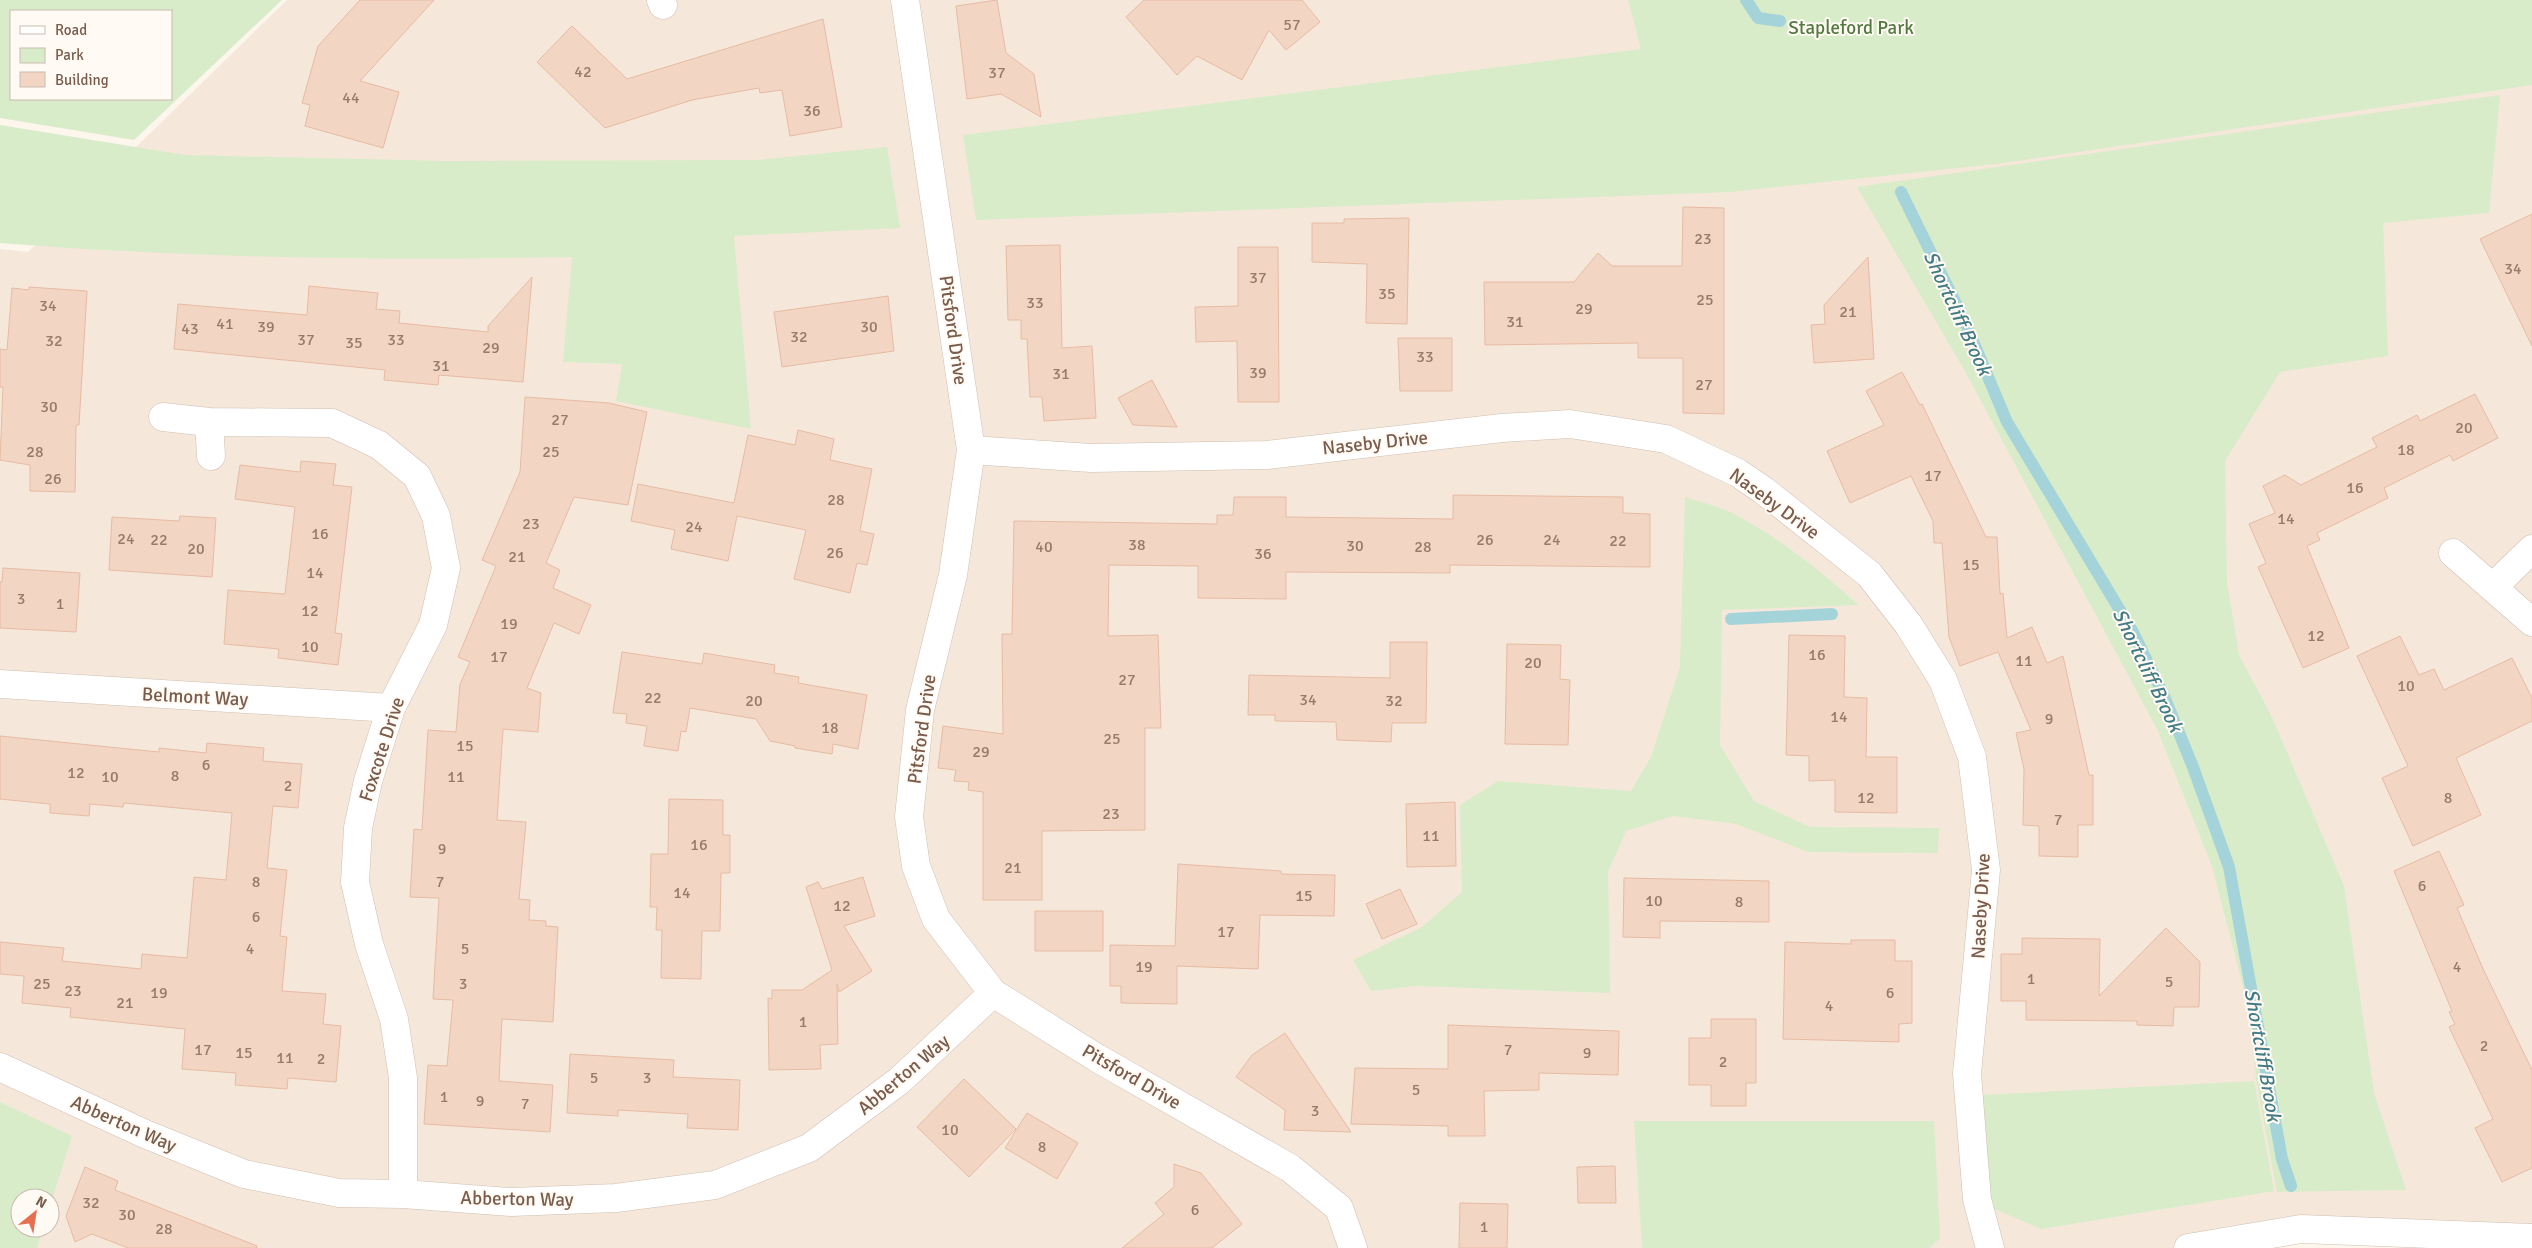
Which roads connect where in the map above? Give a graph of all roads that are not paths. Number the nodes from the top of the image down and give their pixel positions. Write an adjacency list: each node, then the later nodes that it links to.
1 (905, 0): 4 (street, Pitsford Drive)
2 (163, 417): 3 (street, Foxcote Drive)
3 (210, 422): 5 (street); 11 (street, Foxcote Drive)
4 (971, 450): 12 (street, Pitsford Drive); 17 (street, Naseby Drive)
5 (211, 456)
6 (2532, 549): 8 (street)
7 (2453, 553): 8 (street)
8 (2493, 587): 9 (street)
9 (2532, 622)
10 (0, 684): 11 (street, Belmont Way)
11 (391, 708): 14 (street, Foxcote Drive)
12 (994, 993): 14 (street, Abberton Way); 16 (street, Pitsford Drive)
13 (0, 1067): 14 (street, Abberton Way)
14 (403, 1194)
15 (2532, 1238): 18 (street)
16 (1353, 1248)
17 (1990, 1248)
18 (2188, 1248)

